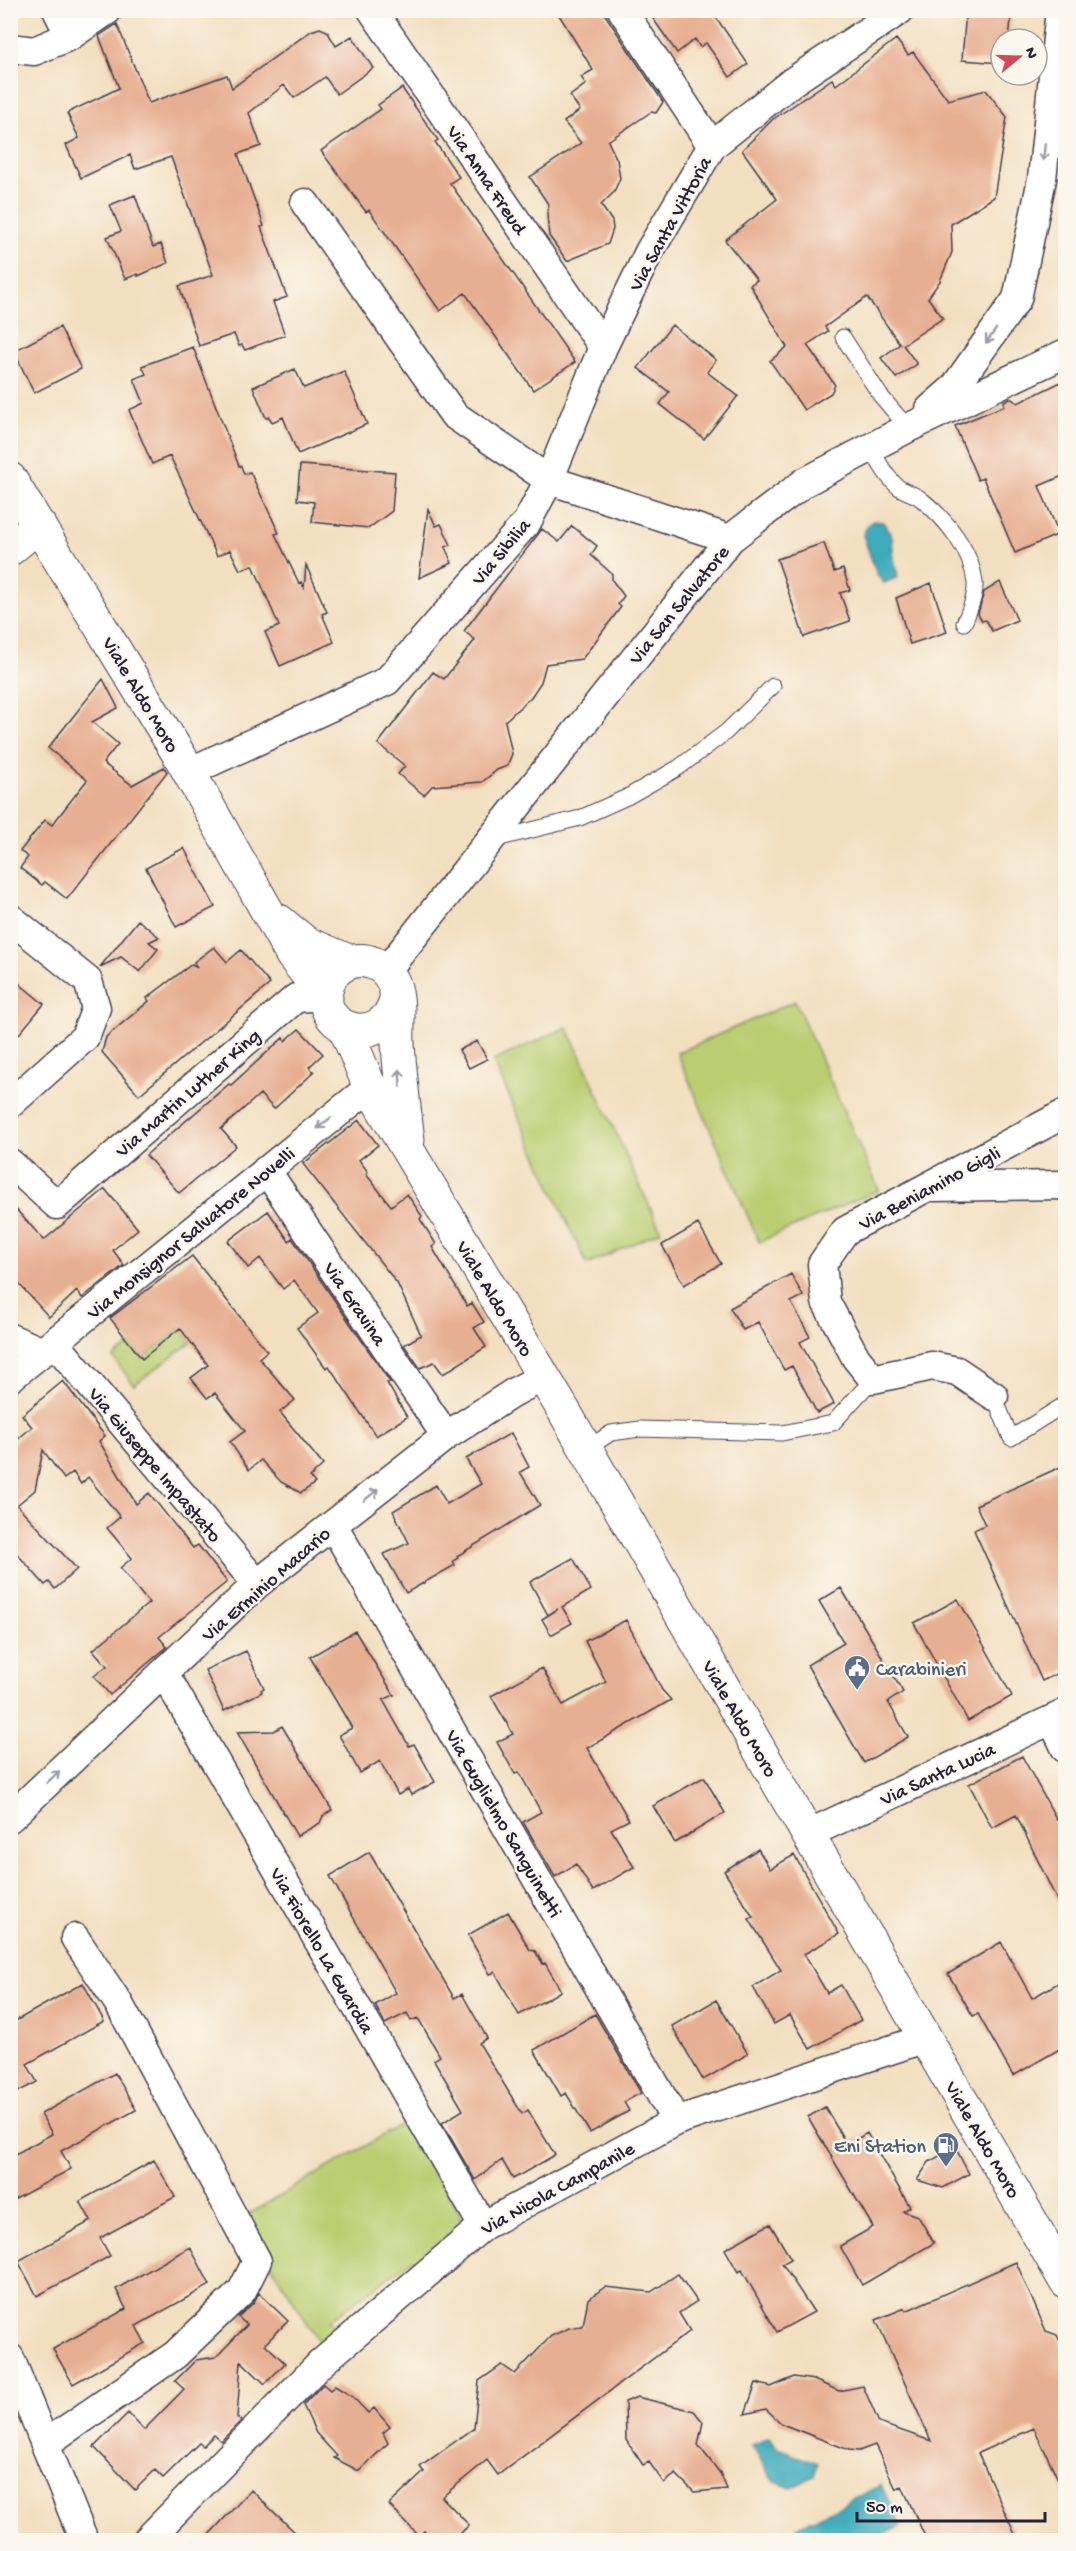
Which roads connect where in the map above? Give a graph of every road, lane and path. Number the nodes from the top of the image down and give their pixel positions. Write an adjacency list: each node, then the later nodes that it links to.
1 (57, 10): 7 (street)
2 (108, 10): 7 (street)
3 (372, 10): 12 (street, Via Anna Freud)
4 (622, 10): 9 (street)
5 (900, 10): 9 (street, Via Santa Vittoria)
6 (1060, 10): 14 (street, one-way to 14)
7 (70, 36): 8 (street)
8 (10, 48)
9 (712, 146): 12 (street, Via Santa Vittoria)
10 (306, 203): 17 (street)
11 (843, 337): 14 (lane)
12 (603, 347): 17 (street, Via Santa Vittoria)
13 (1065, 353): 14 (street, Via San Salvatore)
14 (908, 428): 15 (street, Via San Salvatore)
15 (871, 447): 19 (street, Via San Salvatore); 21 (lane)
16 (10, 478): 18 (main road, Viale Aldo Moro)
17 (549, 480): 19 (street); 23 (street, Via Sibilia)
18 (39, 525): 20 (main road); 23 (main road, Viale Aldo Moro)
19 (730, 539): 24 (street, Via San Salvatore)
20 (10, 549)
21 (964, 623)
22 (773, 686): 24 (lane)
23 (189, 772): 25 (main road, Viale Aldo Moro)
24 (489, 841): 28 (street, Via San Salvatore)
25 (268, 913): 27 (main road, Viale Aldo Moro); 29 (main road, Viale Aldo Moro)
26 (10, 918): 32 (street)
27 (351, 962): 28 (main road, Viale Aldo Moro); 29 (main road)
28 (391, 985): 30 (main road); 34 (main road, Viale Aldo Moro, one-way to 28)
29 (325, 997): 30 (main road, Viale Aldo Moro); 35 (street, Via Martin Luther King)
30 (345, 1028): 31 (main road, Viale Aldo Moro)
31 (370, 1087): 34 (main road, Viale Aldo Moro); 36 (street, Via Monsignor Salvatore Novelli, one-way to 36)
32 (10, 1104)
33 (1065, 1113): 38 (street, Via Beniamino Gigli)
34 (411, 1157): 41 (main road, Viale Aldo Moro)
35 (10, 1162)
36 (266, 1170): 40 (street, Via Monsignor Salvatore Novelli); 46 (street, Via Gravina)
37 (1065, 1185): 38 (street)
38 (929, 1187): 43 (street, Via Beniamino Gigli)
39 (10, 1338): 40 (street)
40 (49, 1347): 42 (street, Via Monsignor Salvatore Novelli); 49 (street, Via Giuseppe Impastato)
41 (543, 1377): 46 (street, Via Erminio Macario); 47 (main road, Viale Aldo Moro)
42 (10, 1378)
43 (873, 1379): 44 (street); 47 (lane)
44 (994, 1396): 45 (lane)
45 (1065, 1408)
46 (446, 1436): 48 (street, Via Erminio Macario, one-way to 46)
47 (586, 1449): 54 (main road, Viale Aldo Moro)
48 (333, 1524): 49 (street, Via Erminio Macario); 57 (street, Via Guglielmo Sanguinetti)
49 (257, 1584): 50 (street, Via Erminio Macario)
50 (164, 1673): 53 (street, Via Erminio Macario, one-way to 50); 58 (street, Via Fiorello La Guardia)
51 (1059, 1716): 52 (street); 54 (street, Via Santa Lucia)
52 (1065, 1749)
53 (10, 1818)
54 (808, 1834): 56 (main road, Viale Aldo Moro)
55 (75, 1938): 62 (street)
56 (926, 2038): 57 (street, Via Nicola Campanile); 59 (main road, Viale Aldo Moro)
57 (676, 2121): 58 (street, Via Nicola Campanile)
58 (483, 2226): 64 (street, Via Nicola Campanile)
59 (1065, 2282)
60 (10, 2358): 61 (street)
61 (18, 2400): 62 (street)
62 (45, 2444): 63 (street)
63 (84, 2541)
64 (147, 2541)

